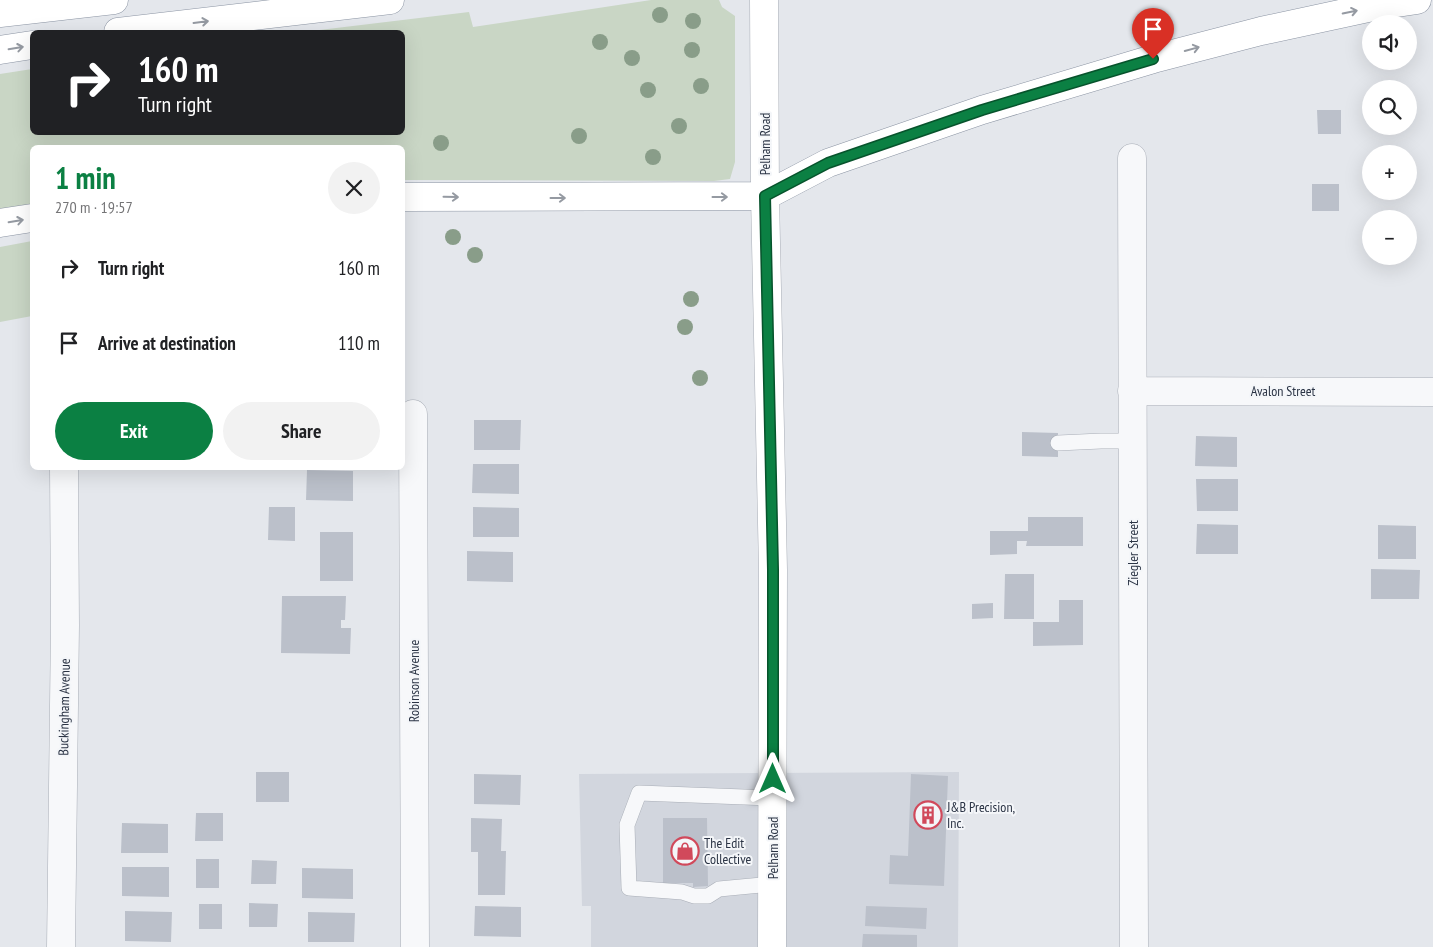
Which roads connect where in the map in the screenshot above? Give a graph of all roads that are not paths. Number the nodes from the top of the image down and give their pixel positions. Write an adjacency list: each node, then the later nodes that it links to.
1 (114, 0): 5 (main road)
2 (390, 0): 6 (main road, one-way to 2)
3 (764, 0): 10 (main road, Pelham Road)
4 (1417, 0): 10 (main road, one-way to 4)
5 (0, 13)
6 (135, 30)
7 (30, 45): 8 (main road, one-way to 7)
8 (0, 50)
9 (1132, 158): 14 (street, Ziegler Street)
10 (765, 196): 11 (main road, one-way to 10); 20 (main road, Pelham Road)
11 (405, 197)
12 (30, 218): 13 (main road, one-way to 12)
13 (0, 224)
14 (1132, 391): 15 (street, Avalon Street); 17 (street, Ziegler Street)
15 (1433, 392)
16 (413, 414): 23 (street, Robinson Avenue)
17 (1132, 441): 18 (lane); 25 (street, Ziegler Street)
18 (1058, 443)
19 (64, 470): 22 (street, Buckingham Avenue)
20 (773, 798): 21 (main road, Pelham Road); 21 (lane)
21 (772, 884): 24 (main road, Pelham Road)
22 (61, 947)
23 (415, 947)
24 (772, 947)
25 (1134, 947)

